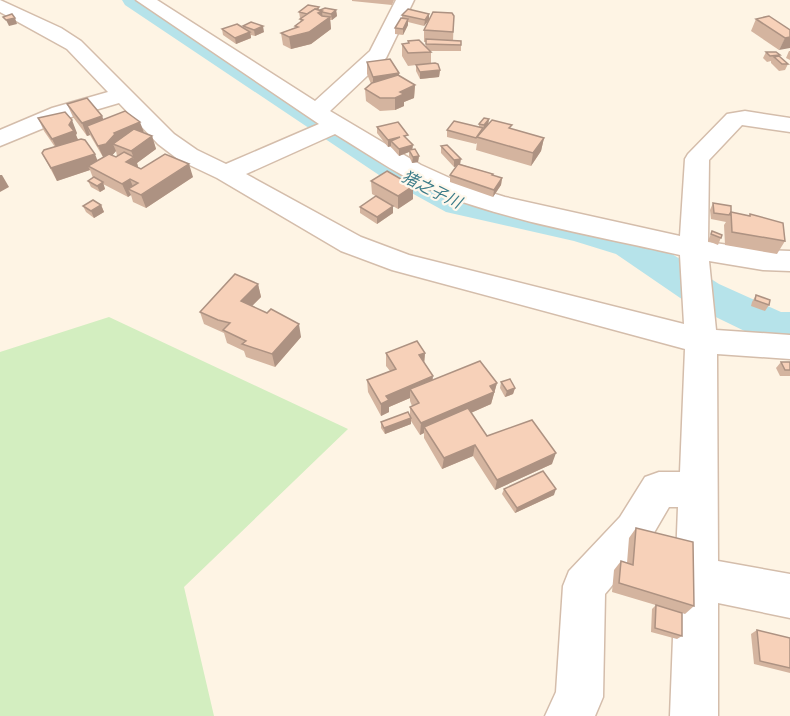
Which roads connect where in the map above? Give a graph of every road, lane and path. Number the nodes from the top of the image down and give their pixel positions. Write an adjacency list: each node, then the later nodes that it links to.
1 (145, 0): 5 (street)
2 (405, 0): 5 (street)
3 (0, 5): 4 (street)
4 (123, 95): 7 (street); 8 (street)
5 (324, 124): 8 (street); 9 (street)
6 (790, 125): 9 (street)
7 (0, 139)
8 (226, 173): 11 (street)
9 (694, 249): 10 (street); 11 (street)
10 (790, 261)
11 (698, 309): 12 (street); 13 (street)
12 (790, 347)
13 (699, 490): 14 (street); 16 (street)
14 (699, 578): 15 (street); 17 (street)
15 (790, 596)
16 (569, 716)
17 (694, 716)

